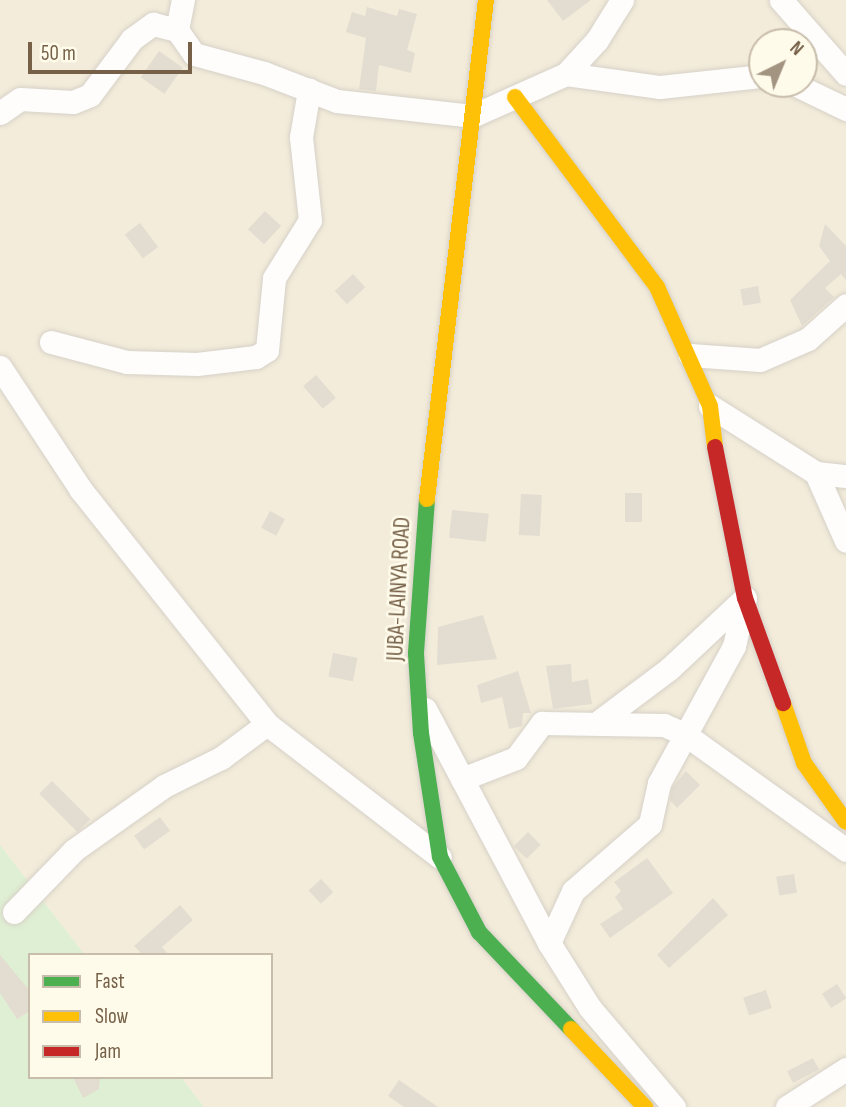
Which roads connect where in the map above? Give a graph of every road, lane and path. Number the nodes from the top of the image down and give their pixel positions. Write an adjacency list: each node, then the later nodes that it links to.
1 (183, 0): 5 (street)
2 (486, 0): 14 (main road, JUBA-LAINYA ROAD)
3 (622, 0): 6 (street)
4 (780, 0): 7 (street)
5 (177, 30): 9 (street); 13 (street)
6 (566, 74): 8 (street); 11 (street)
7 (846, 74)
8 (748, 78)
9 (309, 90): 14 (street); 16 (street)
10 (818, 96): 12 (street)
11 (515, 97): 14 (street); 17 (main road)
12 (846, 109)
13 (0, 113)
14 (472, 116): 24 (main road, JUBA-LAINYA ROAD)
15 (846, 305): 17 (street)
16 (51, 342)
17 (690, 355): 19 (main road)
18 (0, 367): 26 (street)
19 (710, 406): 20 (street); 23 (main road)
20 (816, 473): 21 (street); 22 (street)
21 (846, 476)
22 (846, 541)
23 (745, 598): 25 (street); 27 (street); 29 (main road)
24 (419, 697): 28 (street); 31 (main road, JUBA-LAINYA ROAD)
25 (601, 720): 27 (street); 28 (street)
26 (267, 724): 31 (street); 32 (street)
27 (686, 735): 30 (street); 33 (street)
28 (462, 779): 33 (street)
29 (846, 822)
30 (846, 850)
31 (440, 857): 35 (main road, JUBA-LAINYA ROAD)
32 (14, 912)
33 (549, 943): 36 (street)
34 (846, 1069): 37 (street)
35 (645, 1107)
36 (674, 1107)
37 (787, 1107)

